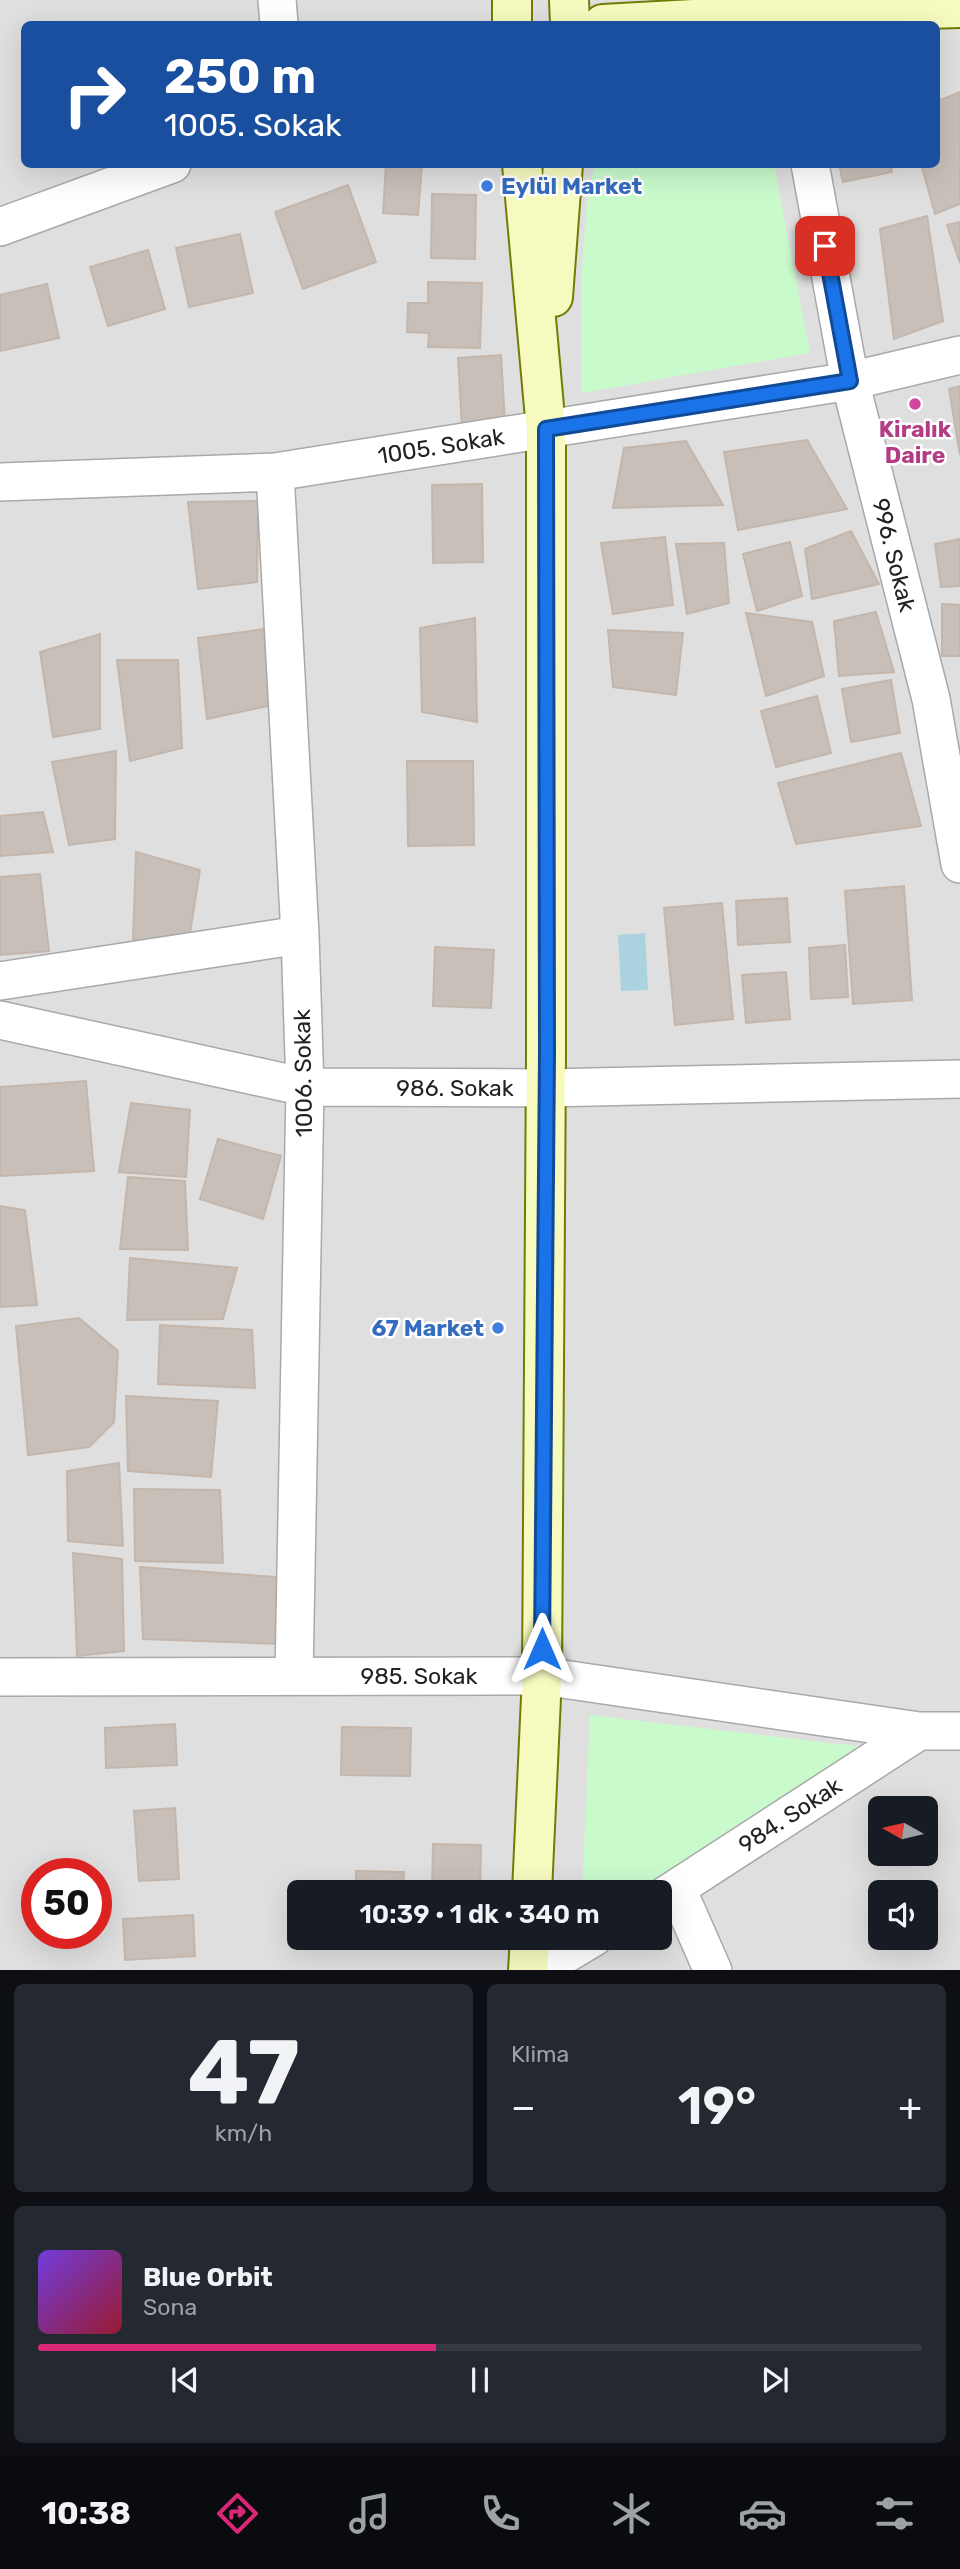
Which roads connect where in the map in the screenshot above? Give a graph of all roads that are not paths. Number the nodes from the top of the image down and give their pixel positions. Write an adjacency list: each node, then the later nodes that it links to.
1 (277, 0): 7 (street)
2 (512, 0): 8 (main road)
3 (569, 0): 9 (main road)
4 (960, 8): 5 (main road)
5 (902, 11): 6 (main road)
6 (802, 12): 10 (main road)
7 (279, 21)
8 (512, 21)
9 (570, 21)
10 (653, 21)
11 (960, 26): 12 (main road)
12 (940, 29)
13 (161, 168): 17 (street)
14 (522, 168): 20 (main road)
15 (562, 168): 20 (main road)
16 (811, 168): 19 (street, 996. Sokak)
17 (0, 227)
18 (960, 355): 19 (street, 1005. Sokak)
19 (850, 381): 20 (street, 1005. Sokak); 23 (street, 996. Sokak)
20 (545, 418): 21 (street, 1005. Sokak); 30 (main road)
21 (275, 472): 22 (street, 1005. Sokak); 25 (street, 1006. Sokak)
22 (0, 482)
23 (945, 698): 24 (street, 996. Sokak)
24 (960, 864)
25 (300, 936): 26 (street); 29 (street, 1006. Sokak)
26 (0, 981)
27 (0, 1020): 29 (street, 986. Sokak)
28 (960, 1079): 30 (street, 986. Sokak)
29 (304, 1087): 30 (street, 986. Sokak); 31 (street, 1006. Sokak)
30 (546, 1088): 32 (main road)
31 (294, 1676): 32 (street, 985. Sokak); 33 (street, 985. Sokak)
32 (542, 1676): 34 (street, 985. Sokak); 36 (main road)
33 (0, 1677)
34 (919, 1731): 35 (street, 985. Sokak); 37 (street, 984. Sokak)
35 (960, 1731)
36 (533, 1880)
37 (672, 1891)
38 (672, 1901): 43 (street)
39 (529, 1950): 41 (main road)
40 (572, 1950): 42 (street)
41 (528, 1970)
42 (537, 1970)
43 (713, 1970)

